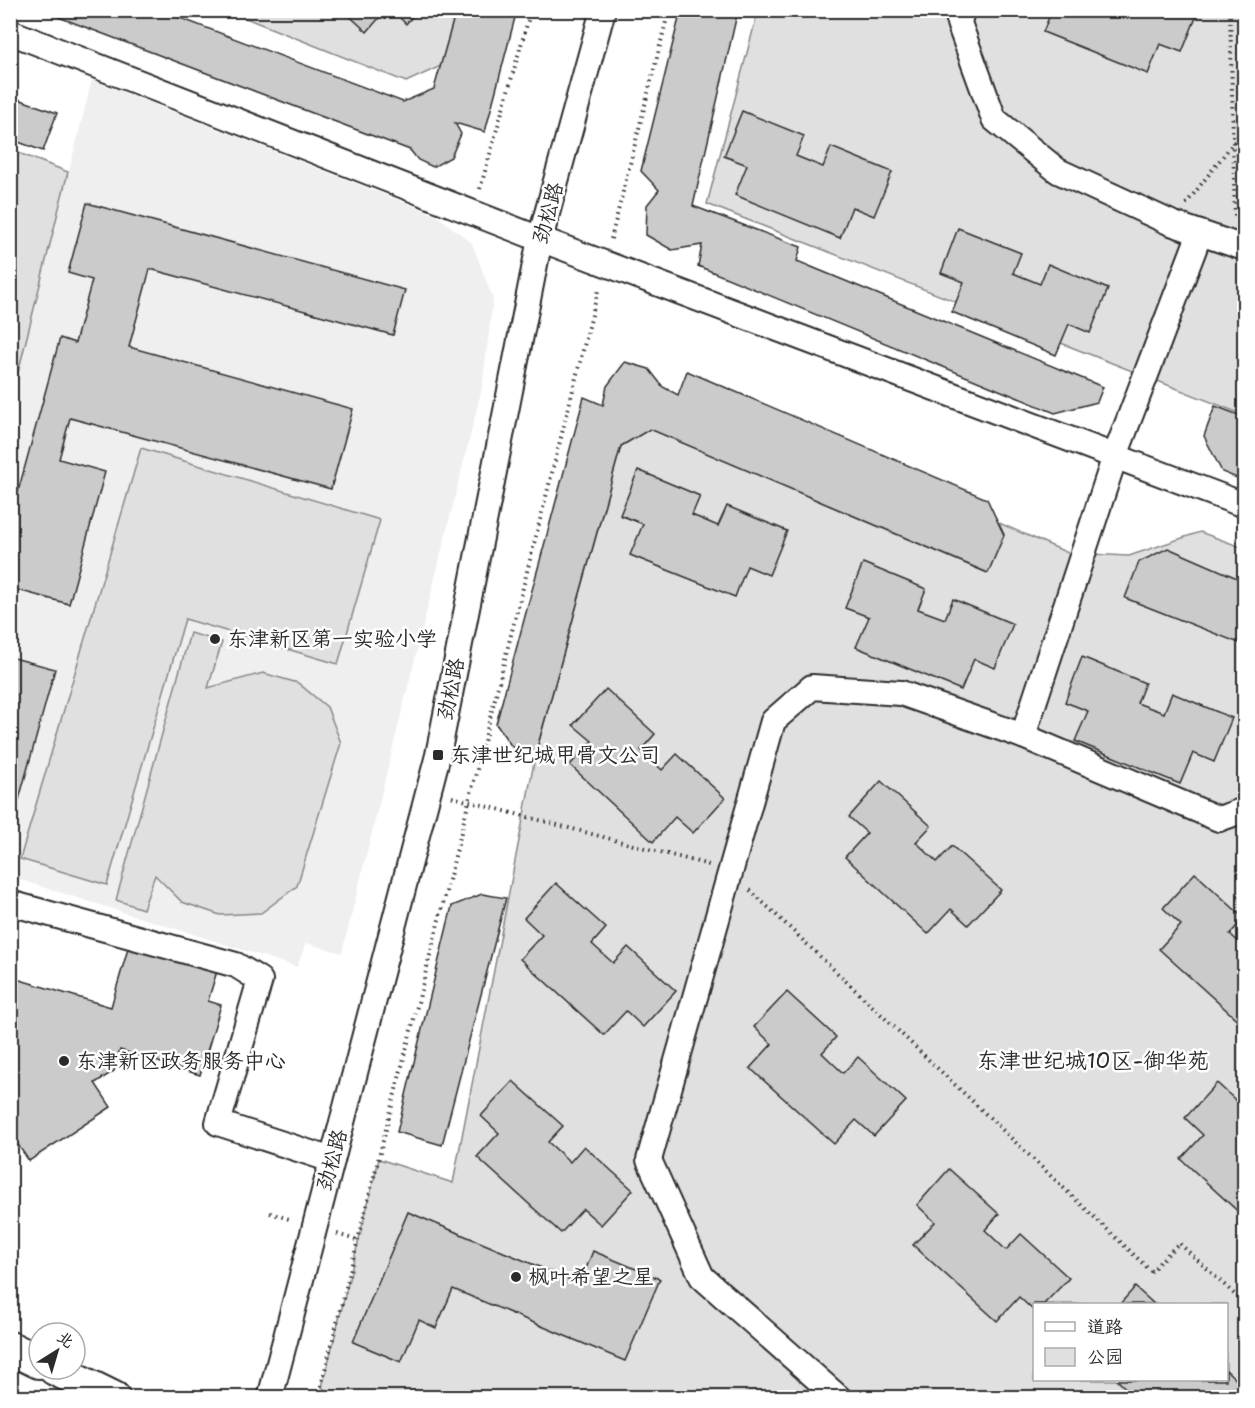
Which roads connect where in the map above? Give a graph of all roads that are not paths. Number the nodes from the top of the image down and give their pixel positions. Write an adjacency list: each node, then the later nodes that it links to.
1 (603, 10): 5 (street, 劲松路)
2 (962, 10): 4 (street)
3 (10, 32): 5 (street)
4 (1200, 233): 6 (street); 7 (street)
5 (540, 239): 7 (street); 12 (street, 劲松路)
6 (1240, 246)
7 (1115, 456): 8 (street); 9 (street)
8 (1245, 505)
9 (1023, 736): 10 (street); 18 (street)
10 (1245, 810)
11 (10, 903): 12 (street)
12 (332, 1161): 17 (street, 劲松路)
13 (10, 1348): 14 (main road)
14 (27, 1356)
15 (79, 1381): 16 (main road)
16 (114, 1398)
17 (270, 1398)
18 (839, 1398)

